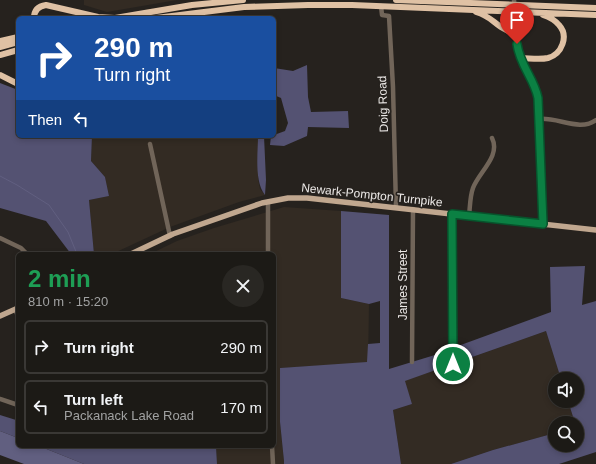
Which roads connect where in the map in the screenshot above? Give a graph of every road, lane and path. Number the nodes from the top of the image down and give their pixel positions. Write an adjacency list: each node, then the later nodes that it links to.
1 (243, 0): 12 (highway)
2 (396, 0): 3 (highway)
3 (515, 2): 5 (highway); 7 (street)
4 (381, 6): 6 (highway); 13 (highway); 29 (street, Doig Road)
5 (596, 8)
6 (467, 10): 7 (highway); 15 (highway)
7 (515, 12): 8 (highway); 15 (street)
8 (540, 13): 9 (highway); 21 (highway)
9 (596, 15)
10 (35, 16): 11 (highway)
11 (94, 16)
12 (127, 16)
13 (170, 16)
14 (16, 37): 16 (highway)
15 (517, 38): 21 (street)
16 (0, 41)
17 (16, 43): 18 (highway)
18 (0, 47)
19 (16, 51): 20 (highway)
20 (0, 55)
21 (520, 58): 24 (street)
22 (0, 76): 23 (highway)
23 (16, 83)
24 (539, 119): 25 (street); 33 (street)
25 (596, 120)
26 (492, 138): 32 (street)
27 (150, 144): 35 (street)
28 (268, 202): 29 (main road, Newark-Pompton Turnpike); 35 (main road, Newark-Pompton Turnpike); 39 (street)
29 (396, 207): 30 (main road, Newark-Pompton Turnpike)
30 (413, 209): 31 (main road, Newark-Pompton Turnpike); 42 (street, James Street)
31 (452, 214): 32 (main road, Newark-Pompton Turnpike); 43 (street)
32 (469, 216): 33 (main road, Newark-Pompton Turnpike)
33 (543, 224): 34 (main road, Newark-Pompton Turnpike)
34 (596, 230)
35 (170, 236): 38 (main road, Newark-Pompton Turnpike)
36 (0, 238): 37 (street)
37 (25, 252)
38 (135, 252)
39 (268, 252)
40 (16, 308): 41 (main road)
41 (0, 316)
42 (412, 362)
43 (453, 364)
44 (0, 399): 45 (street)
45 (16, 404)
46 (272, 448): 47 (street)
47 (273, 464)

